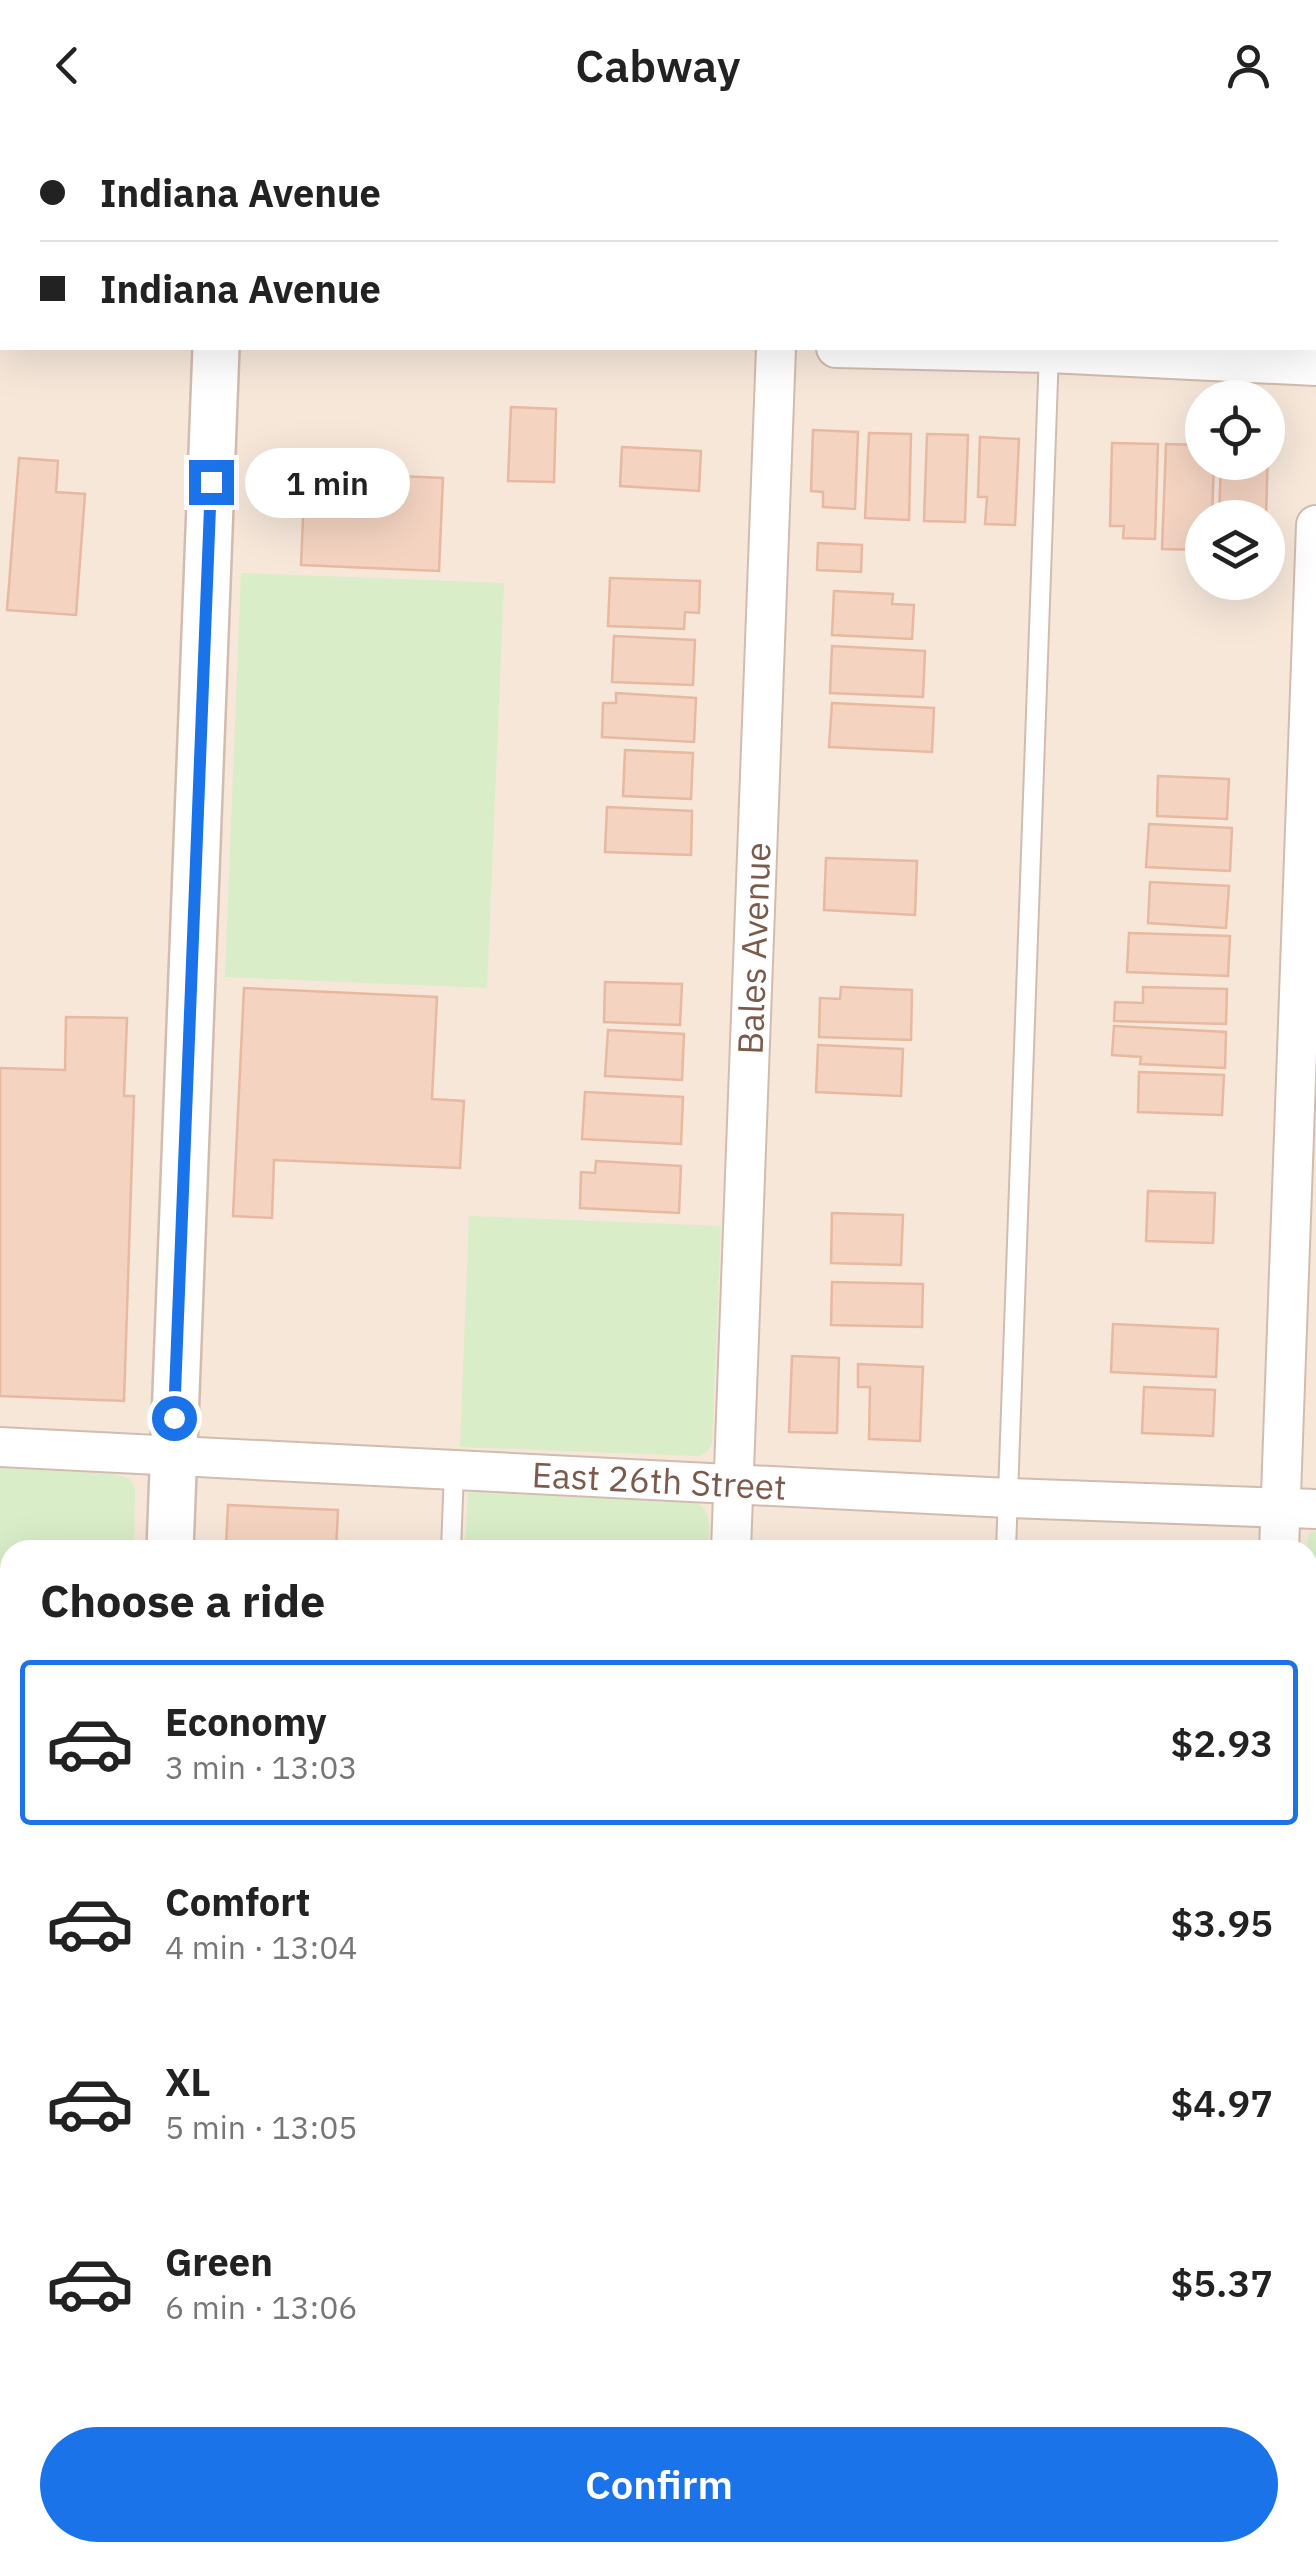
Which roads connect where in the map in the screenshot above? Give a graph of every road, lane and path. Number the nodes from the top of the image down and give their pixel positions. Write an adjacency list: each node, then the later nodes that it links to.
1 (216, 350): 7 (street)
2 (776, 350): 9 (street, Bales Avenue)
3 (1049, 350): 4 (street); 10 (lane)
4 (1316, 366)
5 (1316, 525): 11 (street)
6 (0, 1448): 7 (street, East 26th Street)
7 (173, 1456): 8 (street, East 26th Street); 12 (street)
8 (454, 1471): 9 (street, East 26th Street); 13 (lane)
9 (734, 1485): 10 (street, East 26th Street); 14 (street, Bales Avenue)
10 (1008, 1498): 11 (street, East 26th Street); 15 (lane)
11 (1298, 1508): 16 (street)
12 (170, 1540)
13 (451, 1540)
14 (731, 1540)
15 (1006, 1540)
16 (1284, 1540)

